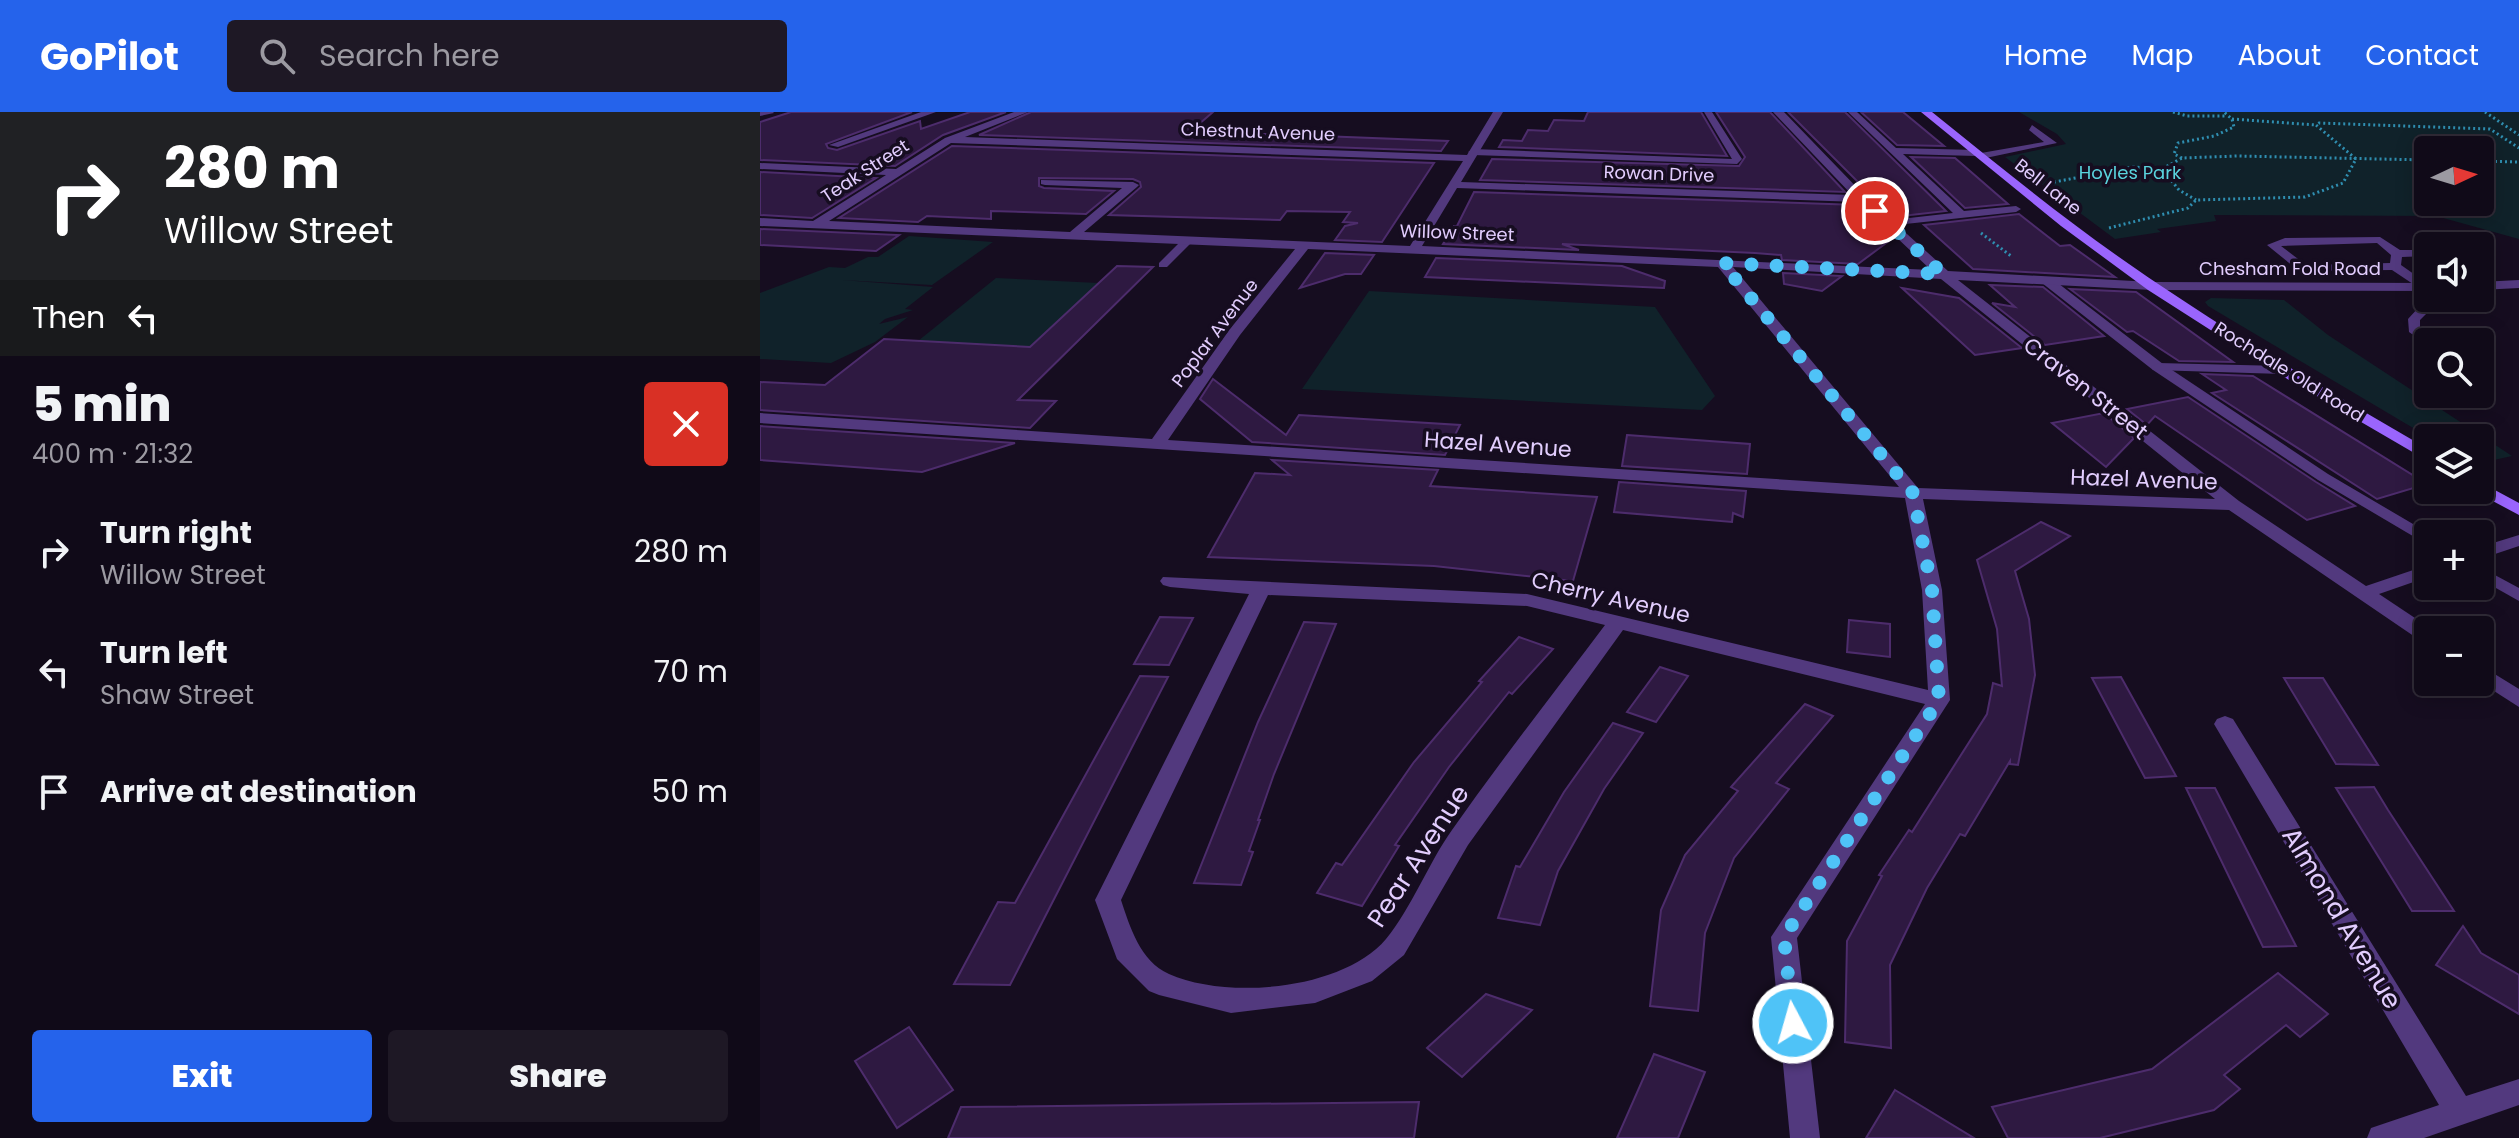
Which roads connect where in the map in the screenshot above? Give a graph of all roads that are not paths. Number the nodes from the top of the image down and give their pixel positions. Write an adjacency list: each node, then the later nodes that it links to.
1 (771, 112): 10 (street)
2 (889, 112): 11 (street)
3 (931, 112): 11 (street)
4 (1023, 112): 13 (street, Teak Street)
5 (1498, 112): 17 (street)
6 (1708, 112): 17 (lane)
7 (1778, 112): 22 (street, Craven Street)
8 (1852, 112): 15 (lane)
9 (1926, 112): 16 (main road, Bell Lane)
10 (760, 114)
11 (915, 117): 14 (street)
12 (2032, 128): 16 (lane)
13 (949, 140): 17 (street, Chestnut Avenue); 19 (street, Teak Street)
14 (834, 145)
15 (1893, 151): 16 (lane); 24 (lane)
16 (1978, 154): 42 (main road, Bell Lane)
17 (1471, 155): 21 (street)
18 (760, 166): 19 (street)
19 (897, 172): 27 (street, Teak Street)
20 (1045, 182): 29 (street)
21 (1455, 185): 22 (street, Rowan Drive); 32 (street)
22 (1862, 199): 26 (street, Craven Street)
23 (2016, 209): 24 (lane)
24 (1960, 215): 26 (lane); 28 (lane)
25 (760, 222): 27 (street, Willow Street)
26 (1887, 223): 37 (street, Craven Street)
27 (816, 224): 29 (street, Willow Street)
28 (1973, 228)
29 (1073, 235): 30 (street, Willow Street)
30 (1188, 240): 31 (street, Willow Street); 36 (lane)
31 (1305, 245): 32 (street, Willow Street); 47 (street, Poplar Avenue)
32 (1414, 250): 35 (street, Willow Street)
33 (2414, 256): 34 (lane)
34 (2396, 260): 34 (lane); 38 (lane)
35 (1722, 263): 37 (street, Willow Street); 49 (street)
36 (1163, 265)
37 (1943, 274): 39 (street, Willow Street); 51 (street, Craven Street)
38 (2414, 276)
39 (2046, 280): 42 (street, Willow Street); 44 (lane)
40 (2519, 284): 41 (street)
41 (2494, 285)
42 (2152, 286): 43 (street, Chesham Fold Road); 45 (main road, Rochdale Old Road)
43 (2414, 288)
44 (2158, 367): 45 (street); 53 (lane)
45 (2282, 370): 48 (main road, Rochdale Old Road)
46 (760, 418): 47 (street, Hazel Avenue)
47 (1157, 443): 49 (street, Hazel Avenue)
48 (2414, 448)
49 (1913, 493): 51 (street, Hazel Avenue); 65 (street)
50 (2494, 495): 52 (main road)
51 (2233, 505): 60 (street, Craven Street)
52 (2519, 510)
53 (2414, 532)
54 (2519, 540): 55 (street)
55 (2494, 548)
56 (2414, 576): 60 (street)
57 (1170, 581): 59 (street, Cherry Avenue)
58 (2494, 581): 61 (lane)
59 (1261, 589): 62 (street, Cherry Avenue); 62 (street, Pear Avenue)
60 (2366, 592): 63 (street, Craven Street)
61 (2519, 596)
62 (1618, 622): 65 (street, Cherry Avenue)
63 (2414, 626)
64 (2494, 682): 66 (street)
65 (1939, 700): 70 (street)
66 (2519, 700)
67 (2225, 724): 69 (street, Almond Avenue)
68 (2519, 1092): 69 (street)
69 (2460, 1113): 71 (street)
70 (1805, 1138)
71 (2382, 1138)

